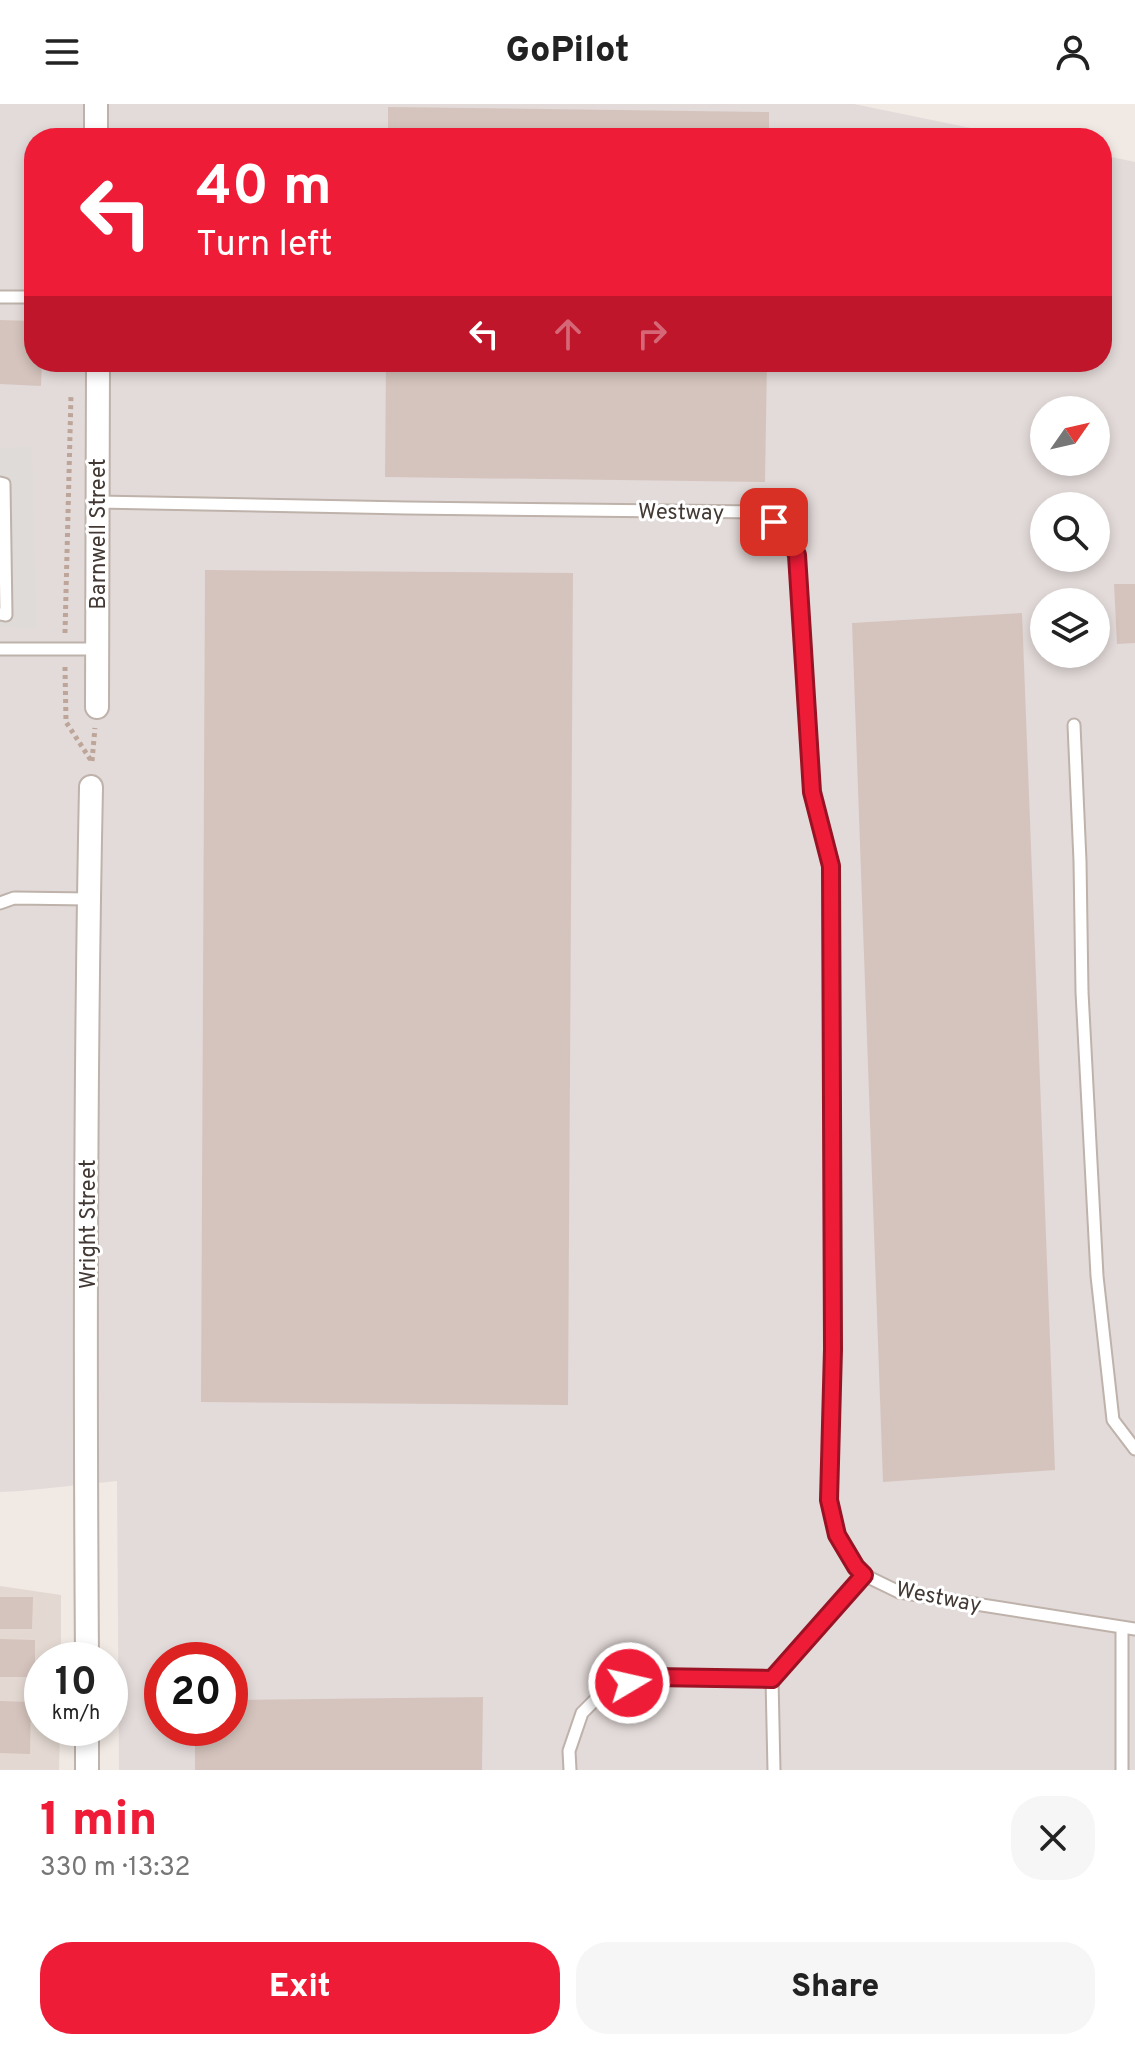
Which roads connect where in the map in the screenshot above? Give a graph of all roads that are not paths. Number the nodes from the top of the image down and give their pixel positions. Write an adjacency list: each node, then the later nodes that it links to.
1 (96, 104): 2 (street)
2 (96, 128)
3 (0, 297): 4 (lane)
4 (24, 297)
5 (98, 372): 7 (street, Barnwell Street)
6 (0, 483): 8 (lane)
7 (98, 502): 10 (street, Barnwell Street); 17 (lane, Westway)
8 (0, 614)
9 (0, 649): 10 (lane)
10 (96, 649): 11 (street, Barnwell Street)
11 (97, 707)
12 (1074, 725): 16 (lane)
13 (91, 787): 14 (street, Wright Street)
14 (89, 899): 15 (lane); 20 (street, Wright Street)
15 (0, 903)
16 (1135, 1449)
17 (864, 1575): 18 (lane, Westway); 21 (lane)
18 (1122, 1627): 19 (lane, Westway); 26 (lane)
19 (1135, 1629)
20 (87, 1642)
21 (772, 1679): 24 (lane); 25 (lane)
22 (87, 1746): 23 (street)
23 (87, 1770)
24 (570, 1770)
25 (774, 1770)
26 (1122, 1770)

